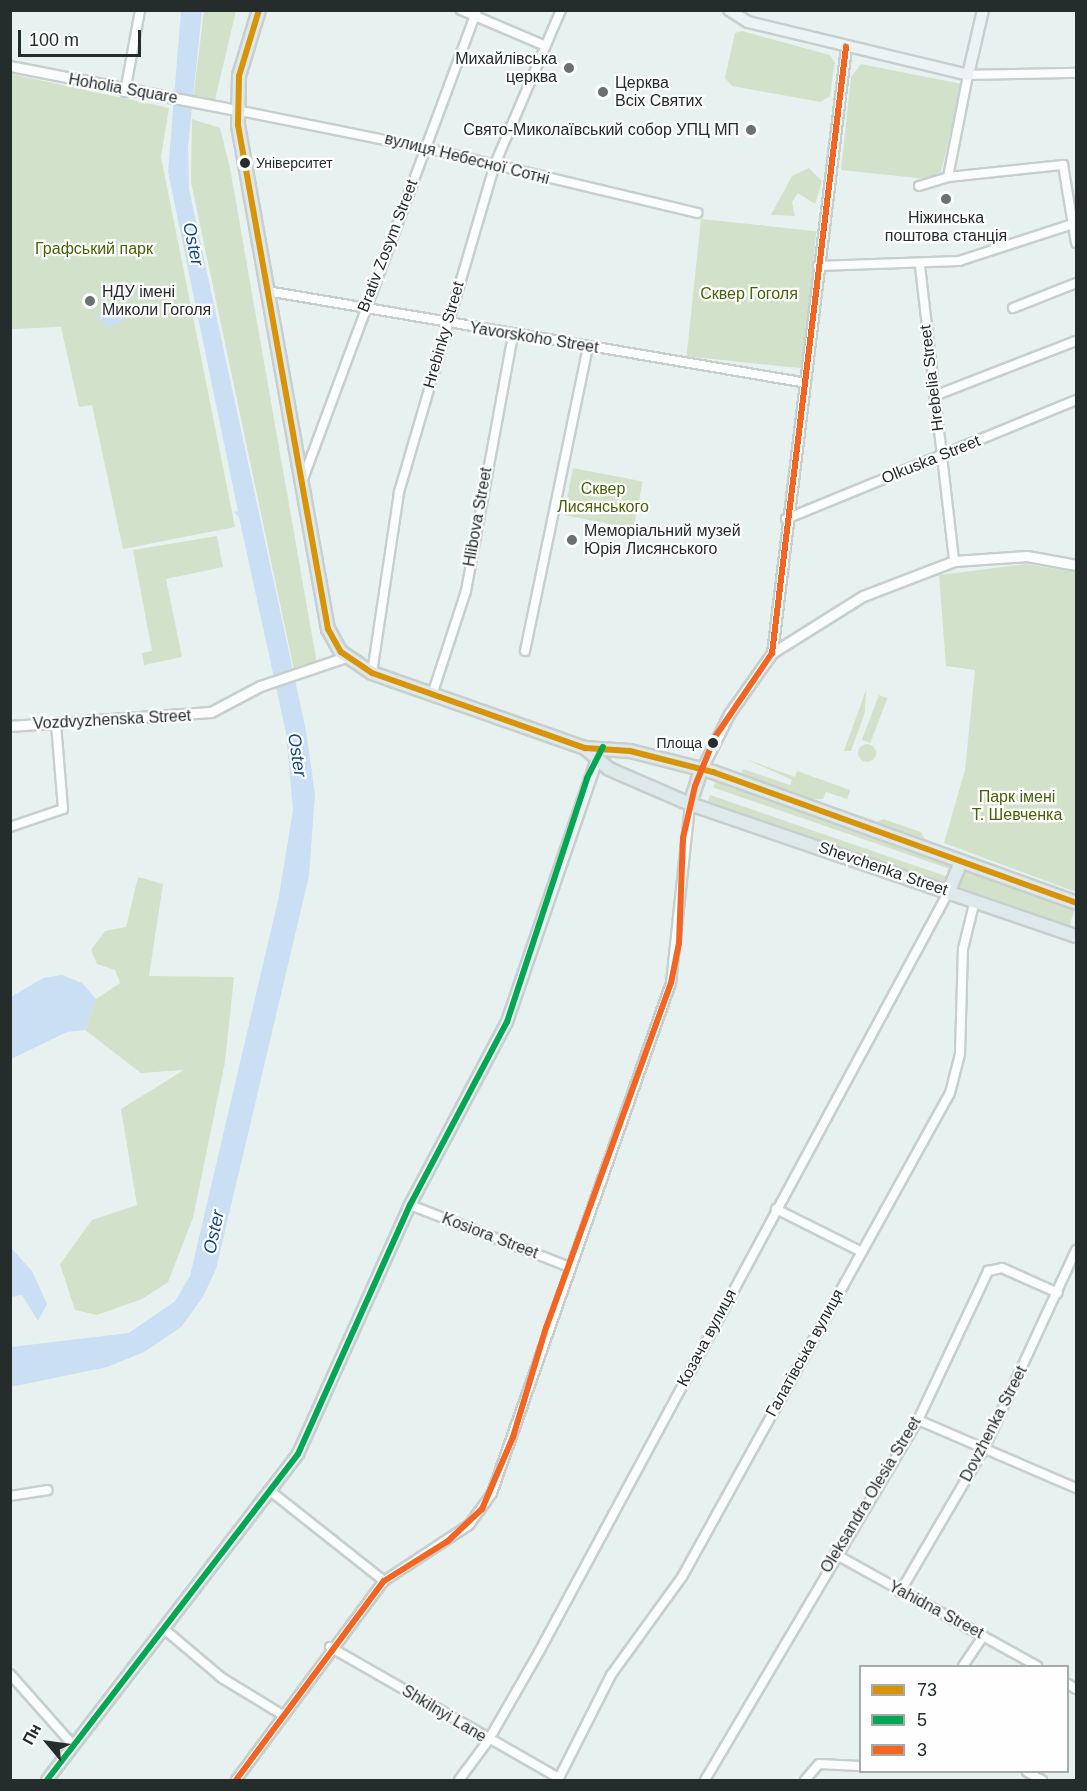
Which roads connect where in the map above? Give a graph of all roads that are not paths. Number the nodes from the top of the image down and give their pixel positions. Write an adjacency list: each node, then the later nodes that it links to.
1 (140, 10): 13 (street)
2 (259, 10): 14 (main road)
3 (461, 10): 7 (street)
4 (561, 10): 8 (street, Hrebinky Street)
5 (983, 10): 12 (main road)
6 (730, 11): 9 (main road)
7 (476, 13): 8 (street); 15 (street, Brativ Zosym Street)
8 (546, 46): 16 (street, Hrebinky Street)
9 (846, 47): 12 (main road); 22 (street)
10 (10, 66): 13 (street, Hoholia Square)
11 (1077, 73): 12 (street)
12 (968, 75): 17 (street)
13 (125, 92): 14 (street, Hoholia Square)
14 (237, 110): 15 (street, вулиця Небесної Сотні); 25 (main road)
15 (425, 148): 16 (street, вулиця Небесної Сотні); 27 (street, Brativ Zosym Street)
16 (495, 164): 19 (street, вулиця Небесної Сотні); 28 (street, Hrebinky Street)
17 (948, 177): 18 (street); 20 (street)
18 (920, 186)
19 (697, 213)
20 (1073, 224): 21 (street); 23 (street)
21 (1077, 243)
22 (818, 266): 23 (street); 32 (street)
23 (920, 266): 33 (street, Hrebelia Street)
24 (1077, 283): 26 (street)
25 (267, 291): 27 (street, Yavorskoho Street); 36 (main road)
26 (1013, 308)
27 (365, 309): 28 (street, Yavorskoho Street); 36 (street, Brativ Zosym Street)
28 (447, 324): 29 (street, Yavorskoho Street); 43 (street, Hrebinky Street)
29 (513, 335): 31 (street, Yavorskoho Street); 44 (street, Hlibova Street)
30 (1077, 341): 33 (street)
31 (588, 347): 32 (street, Yavorskoho Street); 40 (street)
32 (801, 382): 37 (street)
33 (934, 396): 35 (street, Hrebelia Street)
34 (1077, 400): 35 (street, Olkuska Street)
35 (942, 456): 37 (street, Olkuska Street); 38 (street, Hrebelia Street)
36 (301, 483): 42 (main road)
37 (785, 519): 41 (street)
38 (954, 561): 39 (street); 41 (street)
39 (1077, 565)
40 (525, 651)
41 (772, 652): 50 (street)
42 (346, 657): 43 (main road); 45 (street, Vozdvyzhenska Street)
43 (367, 670): 44 (main road)
44 (432, 695): 48 (main road)
45 (57, 723): 46 (street, Vozdvyzhenska Street); 52 (street)
46 (10, 726)
47 (603, 747): 48 (main road, Shevchenka Street); 49 (main road); 50 (main road, Shevchenka Street)
48 (585, 748): 49 (main road)
49 (596, 762): 51 (main road, Shevchenka Street); 58 (main road)
50 (701, 770): 51 (main road); 53 (main road, Shevchenka Street)
51 (690, 804): 54 (main road, Shevchenka Street); 62 (street)
52 (10, 827)
53 (961, 861): 54 (main road); 56 (main road, Shevchenka Street)
54 (949, 891): 55 (main road, Shevchenka Street); 59 (street, Козача вулиця)
55 (975, 900): 57 (main road, Shevchenka Street); 61 (street, Галатівська вулиця)
56 (1077, 903)
57 (1077, 936)
58 (410, 1205): 62 (street, Kosiora Street); 68 (main road)
59 (776, 1209): 61 (street); 80 (street, Козача вулиця)
60 (1077, 1250): 63 (street, Dovzhenka Street)
61 (860, 1251): 83 (street, Галатівська вулиця)
62 (570, 1267): 71 (street)
63 (1058, 1293): 64 (street, Oleksandra Olesia Street); 65 (street, Dovzhenka Street)
64 (918, 1420): 65 (street); 70 (street, Oleksandra Olesia Street)
65 (984, 1449): 66 (street); 72 (street, Dovzhenka Street)
66 (1077, 1488)
67 (48, 1490): 69 (street)
68 (273, 1493): 71 (street); 73 (main road)
69 (10, 1496)
70 (835, 1554): 72 (street, Yahidna Street); 87 (street, Oleksandra Olesia Street)
71 (384, 1581): 75 (street)
72 (900, 1592): 74 (street, Yahidna Street)
73 (164, 1629): 79 (street); 81 (main road)
74 (983, 1636): 76 (street); 77 (street, Yahidna Street)
75 (330, 1647): 79 (street); 80 (street, Shkilnyi Lane)
76 (964, 1665)
77 (1035, 1665)
78 (10, 1674): 81 (street)
79 (281, 1714): 85 (street)
80 (489, 1741): 83 (street, Shkilnyi Lane); 86 (street, Козача вулиця)
81 (74, 1746): 84 (main road)
82 (859, 1766): 88 (street)
83 (559, 1779)
84 (47, 1780)
85 (236, 1780)
86 (459, 1780)
87 (705, 1780)
88 (805, 1780)

